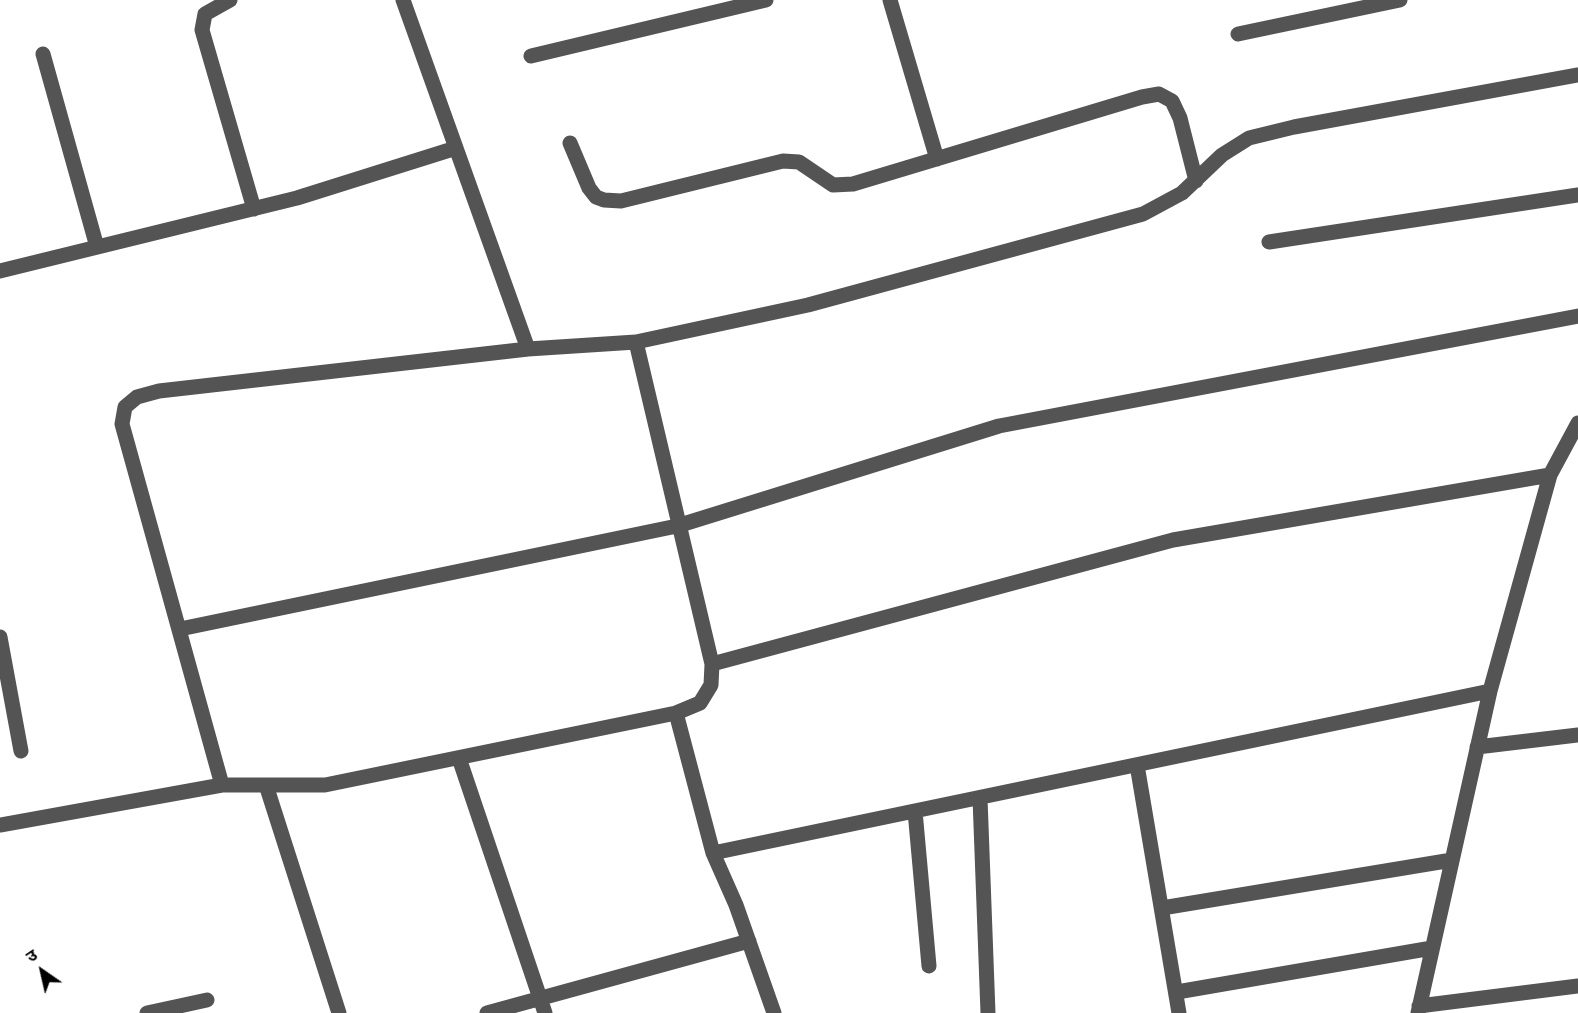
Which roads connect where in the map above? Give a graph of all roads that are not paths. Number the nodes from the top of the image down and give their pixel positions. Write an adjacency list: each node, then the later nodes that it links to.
1 (230, 0): 15 (street)
2 (403, 0): 11 (street)
3 (766, 0): 8 (street)
4 (890, 0): 12 (street)
5 (1400, 0): 6 (street)
6 (1238, 34)
7 (43, 54): 17 (street)
8 (531, 56)
9 (1578, 75): 13 (street)
10 (570, 143): 12 (street)
11 (456, 148): 15 (street); 21 (street)
12 (937, 159): 13 (street)
13 (1196, 181): 20 (street)
14 (1578, 195): 16 (street)
15 (254, 209): 17 (street)
16 (1269, 242)
17 (97, 247): 18 (street)
18 (0, 271)
19 (1578, 315): 24 (street)
20 (636, 342): 21 (street); 24 (street)
21 (528, 349): 25 (street)
22 (1578, 423): 23 (street)
23 (1550, 475): 27 (street); 28 (street)
24 (677, 526): 25 (street); 27 (street)
25 (180, 630): 35 (street)
26 (0, 637): 32 (street)
27 (712, 664): 29 (street)
28 (1490, 691): 31 (street); 34 (street)
29 (676, 714): 33 (street); 40 (street)
30 (1578, 735): 31 (street)
31 (1477, 747): 41 (street)
32 (21, 751)
33 (459, 758): 36 (street); 48 (street)
34 (1137, 765): 37 (street); 42 (street)
35 (222, 785): 36 (street); 39 (street)
36 (266, 785): 52 (street)
37 (980, 798): 38 (street); 56 (street)
38 (915, 811): 40 (street); 45 (street)
39 (0, 825)
40 (713, 854): 43 (street)
41 (1452, 860): 42 (street); 44 (street)
42 (1162, 908): 47 (street)
43 (749, 941): 48 (street); 55 (street)
44 (1432, 948): 47 (street); 50 (street)
45 (929, 966)
46 (1578, 986): 50 (street)
47 (1177, 992): 57 (street)
48 (540, 997): 53 (street); 54 (street)
49 (207, 1000): 51 (street)
50 (1418, 1009)
51 (147, 1013)
52 (339, 1013)
53 (487, 1013)
54 (545, 1013)
55 (774, 1013)
56 (988, 1013)
57 (1179, 1013)

